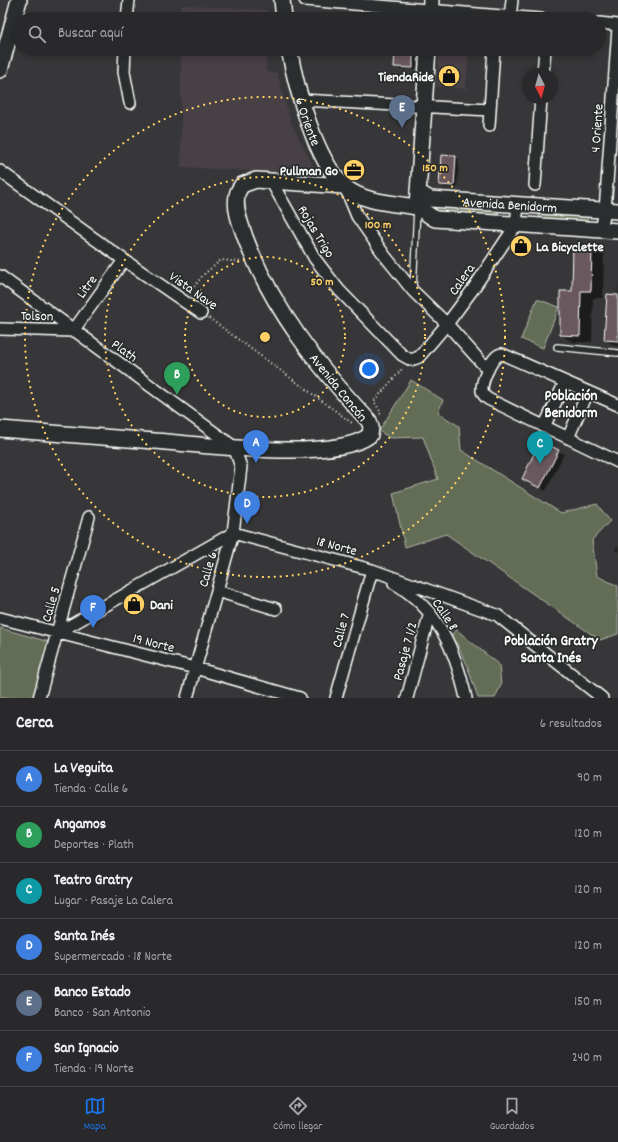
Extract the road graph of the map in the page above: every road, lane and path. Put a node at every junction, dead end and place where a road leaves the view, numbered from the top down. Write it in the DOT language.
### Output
graph roads {
  1 [pos="19,0"];
  2 [pos="129,0"];
  3 [pos="282,0"];
  4 [pos="305,0"];
  5 [pos="512,0"];
  6 [pos="431,9"];
  7 [pos="16,12"];
  8 [pos="128,12"];
  9 [pos="283,12"];
  10 [pos="455,12"];
  11 [pos="511,12"];
  12 [pos="606,25"];
  13 [pos="12,26"];
  14 [pos="618,26"];
  15 [pos="125,56"];
  16 [pos="291,56"];
  17 [pos="427,56"];
  18 [pos="494,56"];
  19 [pos="544,56"];
  20 [pos="543,68"];
  21 [pos="0,70"];
  22 [pos="301,100"];
  23 [pos="130,103"];
  24 [pos="541,104"];
  25 [pos="423,106"];
  26 [pos="490,110"];
  27 [pos="489,126"];
  28 [pos="0,171"];
  29 [pos="271,181"];
  30 [pos="535,185"];
  31 [pos="344,186"];
  32 [pos="417,199"];
  33 [pos="518,204"];
  34 [pos="612,211"];
  35 [pos="516,225"];
  36 [pos="601,230"];
  37 [pos="618,231"];
  38 [pos="124,260"];
  39 [pos="256,263"];
  40 [pos="0,276"];
  41 [pos="413,291"];
  42 [pos="189,304"];
  43 [pos="201,313"];
  44 [pos="447,324"];
  45 [pos="0,329"];
  46 [pos="73,331"];
  47 [pos="557,347"];
  48 [pos="618,353"];
  49 [pos="411,360"];
  50 [pos="488,370"];
  51 [pos="565,382"];
  52 [pos="588,392"];
  53 [pos="618,404"];
  54 [pos="544,427"];
  55 [pos="369,428"];
  56 [pos="0,429"];
  57 [pos="568,438"];
  58 [pos="234,447"];
  59 [pos="618,462"];
  60 [pos="89,517"];
  61 [pos="233,533"];
  62 [pos="372,570"];
  63 [pos="217,591"];
  64 [pos="276,609"];
  65 [pos="430,612"];
  66 [pos="0,618"];
  67 [pos="57,633"];
  68 [pos="195,668"];
  69 [pos="267,693"];
  70 [pos="39,698"];
  71 [pos="187,698"];
  72 [pos="300,698"];
  73 [pos="336,698"];
  74 [pos="407,698"];
  75 [pos="466,698"];
  76 [pos="602,698"];
  1 -- 7 [label="main road"];
  2 -- 8 [label="street"];
  3 -- 9 [label="main road"];
  4 -- 6 [label="street"];
  5 -- 11 [label="street"];
  6 -- 10 [label="street"];
  12 -- 14 [label="street"];
  13 -- 21 [label="main road"];
  14 -- 34 [label="street, 4 Oriente"];
  15 -- 23 [label="street"];
  16 -- 22 [label="main road, 6 Oriente"];
  17 -- 25 [label="main road"];
  18 -- 26 [label="street"];
  19 -- 20 [label="street"];
  22 -- 25 [label="street"];
  22 -- 31 [label="main road, 6 Oriente"];
  24 -- 30 [label="street"];
  25 -- 26 [label="street"];
  25 -- 32 [label="main road"];
  26 -- 27 [label="street"];
  28 -- 38 [label="street, Vista Nave"];
  29 -- 31 [label="main road, Avenida Concón"];
  29 -- 39 [label="main road, Avenida Concón"];
  29 -- 49 [label="street, Rojas Trigo"];
  31 -- 32 [label="main road, Avenida Benidorm"];
  31 -- 41 [label="street"];
  32 -- 33 [label="main road, Avenida Benidorm"];
  32 -- 35 [label="main road, Avenida Benidorm"];
  32 -- 41 [label="lane"];
  33 -- 34 [label="main road, Avenida Benidorm"];
  33 -- 35 [label="street, Calera"];
  34 -- 36 [label="street, 4 Oriente"];
  35 -- 36 [label="main road, Avenida Benidorm"];
  35 -- 44 [label="street, Calera"];
  36 -- 37 [label="main road, Avenida Benidorm"];
  38 -- 42 [label="street, Vista Nave"];
  38 -- 46 [label="street, Litre"];
  39 -- 42 [label="path"];
  39 -- 55 [label="main road, Avenida Concón"];
  40 -- 46 [label="street, Plath"];
  41 -- 44 [label="street"];
  42 -- 43 [label="street, Vista Nave"];
  43 -- 55 [label="path, Vista Nave"];
  44 -- 49 [label="street, Calera"];
  44 -- 50 [label="street"];
  45 -- 46 [label="street, Tolson"];
  46 -- 58 [label="street, Plath"];
  47 -- 48 [label="lane"];
  49 -- 55 [label="path"];
  50 -- 51 [label="street"];
  50 -- 54 [label="street"];
  51 -- 52 [label="street"];
  51 -- 54 [label="street"];
  52 -- 53 [label="street"];
  52 -- 57 [label="street"];
  54 -- 57 [label="street"];
  55 -- 58 [label="main road, Avenida Concón"];
  56 -- 58 [label="main road, Avenida Concón"];
  57 -- 59 [label="street"];
  58 -- 61 [label="street, Calle 6"];
  60 -- 67 [label="street, Calle 5"];
  61 -- 62 [label="street, 18 Norte"];
  61 -- 63 [label="street, Calle 6"];
  61 -- 67 [label="street"];
  62 -- 65 [label="street, Calle 8"];
  62 -- 73 [label="street, Calle 7"];
  62 -- 76 [label="street, 18 Norte"];
  63 -- 64 [label="street"];
  63 -- 68 [label="street, Calle 6"];
  65 -- 74 [label="street, Pasaje 7 1/2"];
  65 -- 75 [label="street, Calle 8"];
  66 -- 67 [label="street, 19 Norte"];
  67 -- 68 [label="street, 19 Norte"];
  67 -- 70 [label="street, Calle 5"];
  68 -- 69 [label="street, 19 Norte"];
  68 -- 71 [label="street, Calle 6"];
  69 -- 72 [label="street, 19 Norte"];
}
